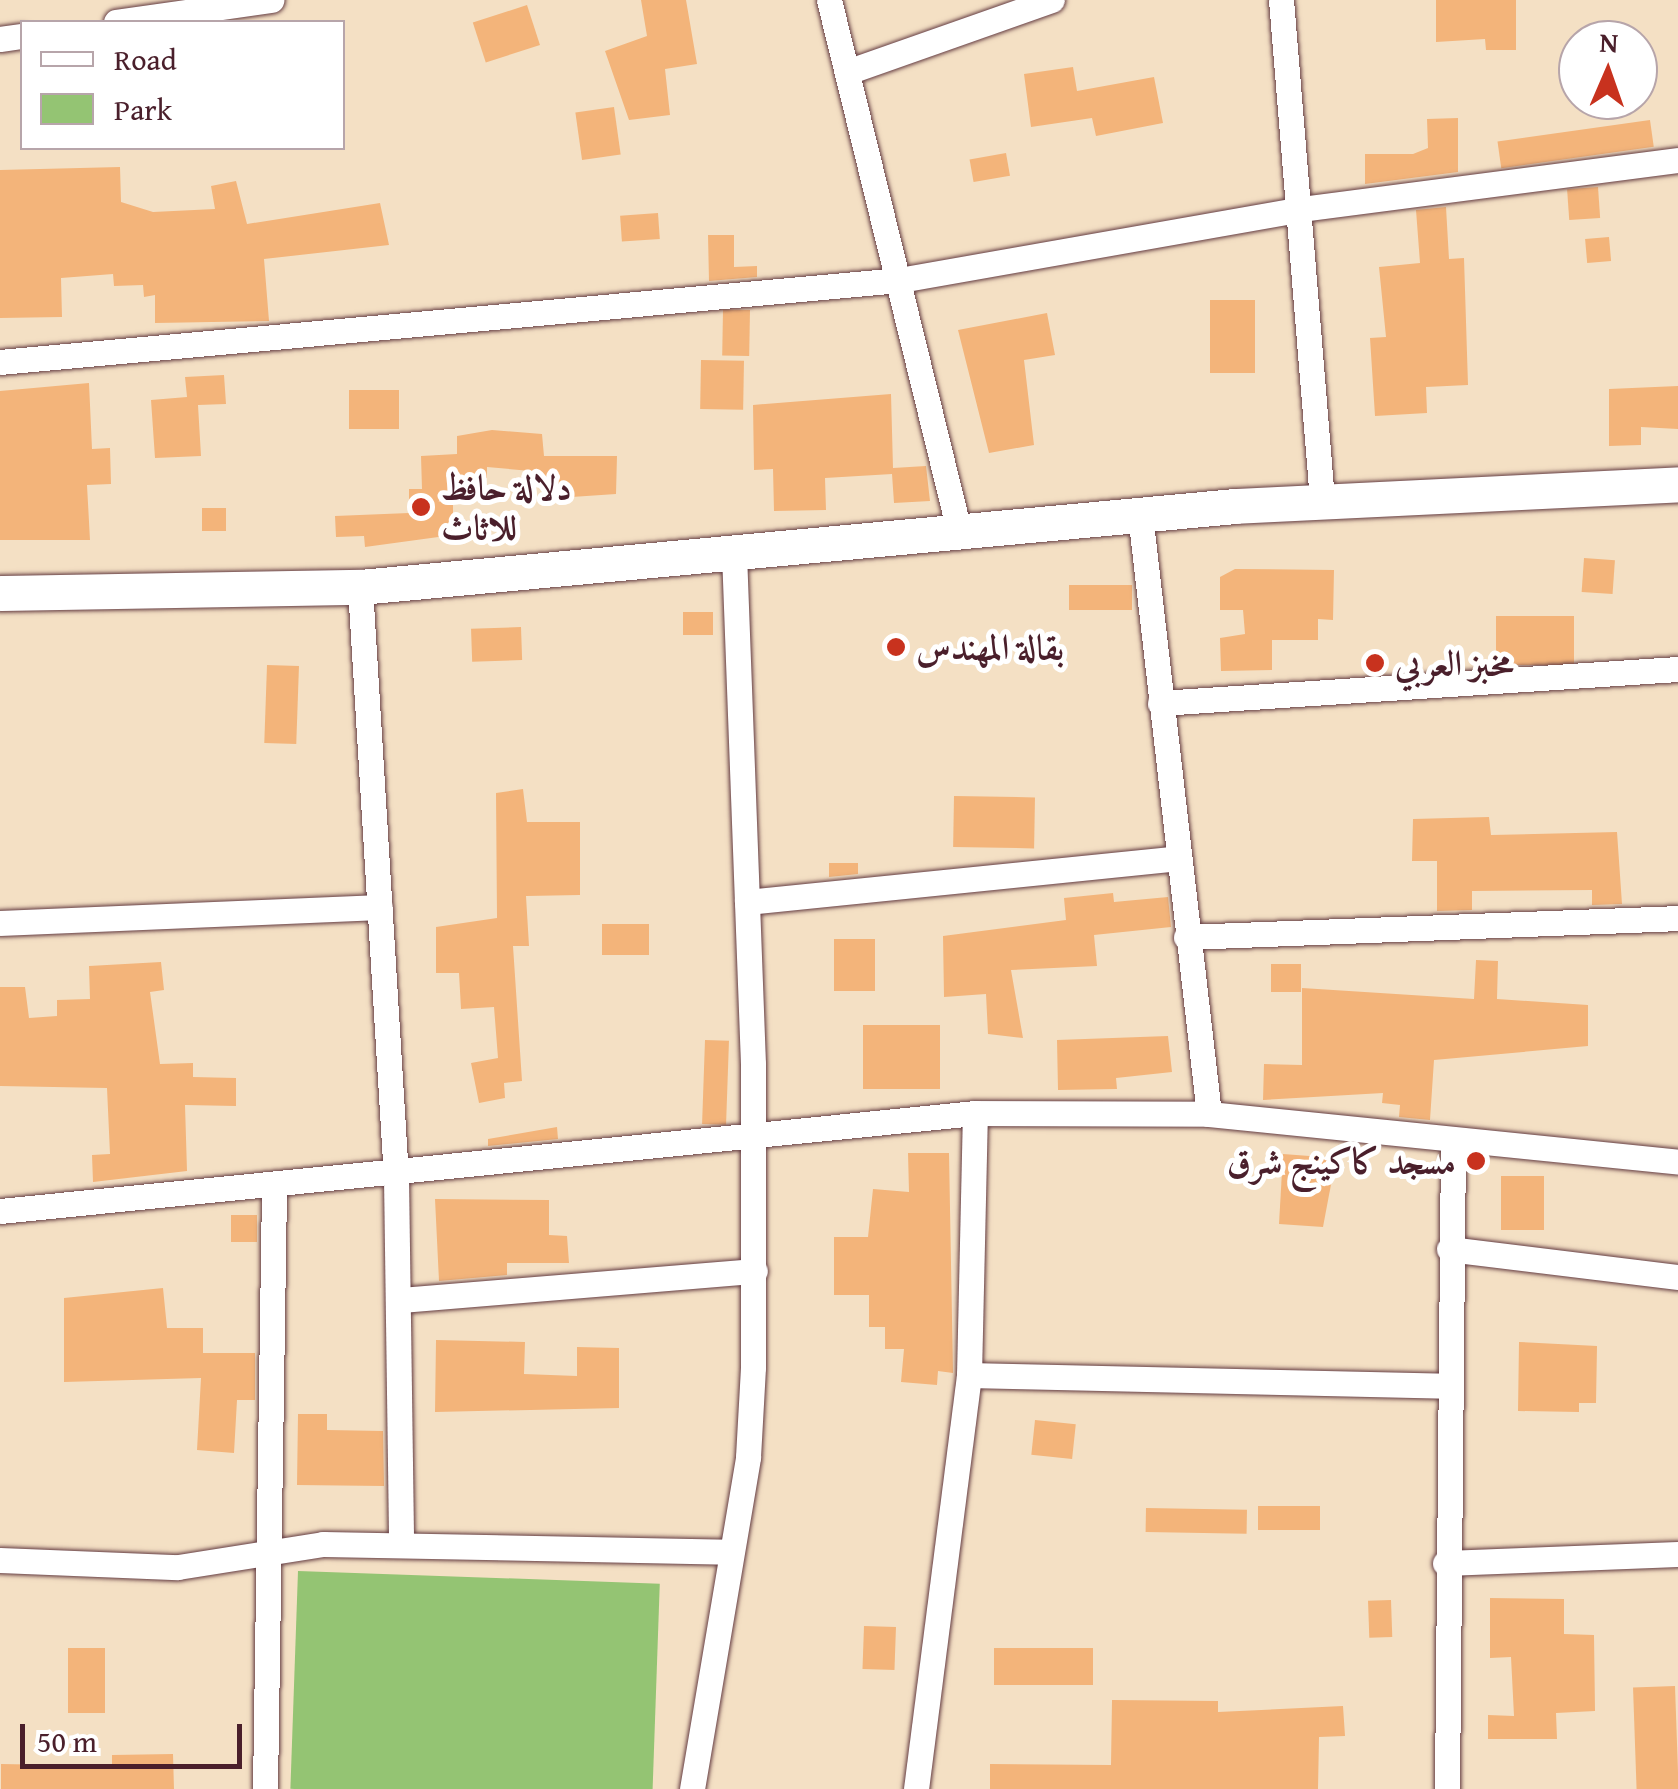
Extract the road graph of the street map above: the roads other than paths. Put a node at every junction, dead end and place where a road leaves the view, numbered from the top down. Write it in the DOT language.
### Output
graph roads {
  1 [pos="270,0"];
  2 [pos="829,0"];
  3 [pos="1281,0"];
  4 [pos="1044,1"];
  5 [pos="130,20"];
  6 [pos="850,71"];
  7 [pos="1678,160"];
  8 [pos="1300,209"];
  9 [pos="900,280"];
  10 [pos="0,362"];
  11 [pos="1678,484"];
  12 [pos="1322,500"];
  13 [pos="1140,514"];
  14 [pos="959,531"];
  15 [pos="734,554"];
  16 [pos="360,587"];
  17 [pos="0,593"];
  18 [pos="1678,669"];
  19 [pos="1160,703"];
  20 [pos="1174,859"];
  21 [pos="747,902"];
  22 [pos="380,907"];
  23 [pos="1678,918"];
  24 [pos="0,923"];
  25 [pos="1186,937"];
  26 [pos="976,1114"];
  27 [pos="1209,1114"];
  28 [pos="754,1136"];
  29 [pos="1453,1140"];
  30 [pos="1678,1162"];
  31 [pos="396,1177"];
  32 [pos="274,1188"];
  33 [pos="0,1211"];
  34 [pos="1449,1249"];
  35 [pos="755,1272"];
  36 [pos="1678,1276"];
  37 [pos="401,1300"];
  38 [pos="969,1375"];
  39 [pos="1446,1386"];
  40 [pos="401,1544"];
  41 [pos="266,1549"];
  42 [pos="729,1552"];
  43 [pos="1678,1554"];
  44 [pos="0,1560"];
  45 [pos="1445,1563"];
  46 [pos="265,1789"];
  47 [pos="692,1789"];
  48 [pos="916,1789"];
  49 [pos="1447,1789"];
  1 -- 5 [label="street"];
  2 -- 6 [label="street"];
  3 -- 8 [label="street"];
  4 -- 6 [label="street"];
  6 -- 9 [label="street"];
  7 -- 8 [label="street"];
  8 -- 9 [label="street"];
  8 -- 12 [label="street"];
  9 -- 10 [label="street"];
  9 -- 14 [label="street"];
  11 -- 12 [label="street"];
  12 -- 13 [label="street"];
  13 -- 14 [label="street"];
  13 -- 19 [label="street"];
  14 -- 15 [label="street"];
  15 -- 16 [label="street"];
  15 -- 21 [label="street"];
  16 -- 17 [label="street"];
  16 -- 22 [label="street"];
  18 -- 19 [label="street"];
  19 -- 20 [label="street"];
  20 -- 21 [label="street"];
  20 -- 25 [label="street"];
  21 -- 28 [label="street"];
  22 -- 24 [label="street"];
  22 -- 31 [label="street"];
  23 -- 25 [label="street"];
  25 -- 27 [label="street"];
  26 -- 27 [label="street"];
  26 -- 28 [label="street"];
  26 -- 38 [label="street"];
  27 -- 29 [label="street"];
  28 -- 31 [label="street"];
  28 -- 35 [label="street"];
  29 -- 30 [label="street"];
  29 -- 34 [label="street"];
  31 -- 32 [label="street"];
  31 -- 37 [label="street"];
  32 -- 33 [label="street"];
  32 -- 41 [label="street"];
  34 -- 36 [label="street"];
  34 -- 39 [label="street"];
  35 -- 37 [label="street"];
  35 -- 42 [label="street"];
  37 -- 40 [label="street"];
  38 -- 39 [label="street"];
  38 -- 48 [label="street"];
  39 -- 45 [label="street"];
  40 -- 41 [label="street"];
  40 -- 42 [label="street"];
  41 -- 44 [label="street"];
  41 -- 46 [label="street"];
  42 -- 47 [label="street"];
  43 -- 45 [label="street"];
  45 -- 49 [label="street"];
}
